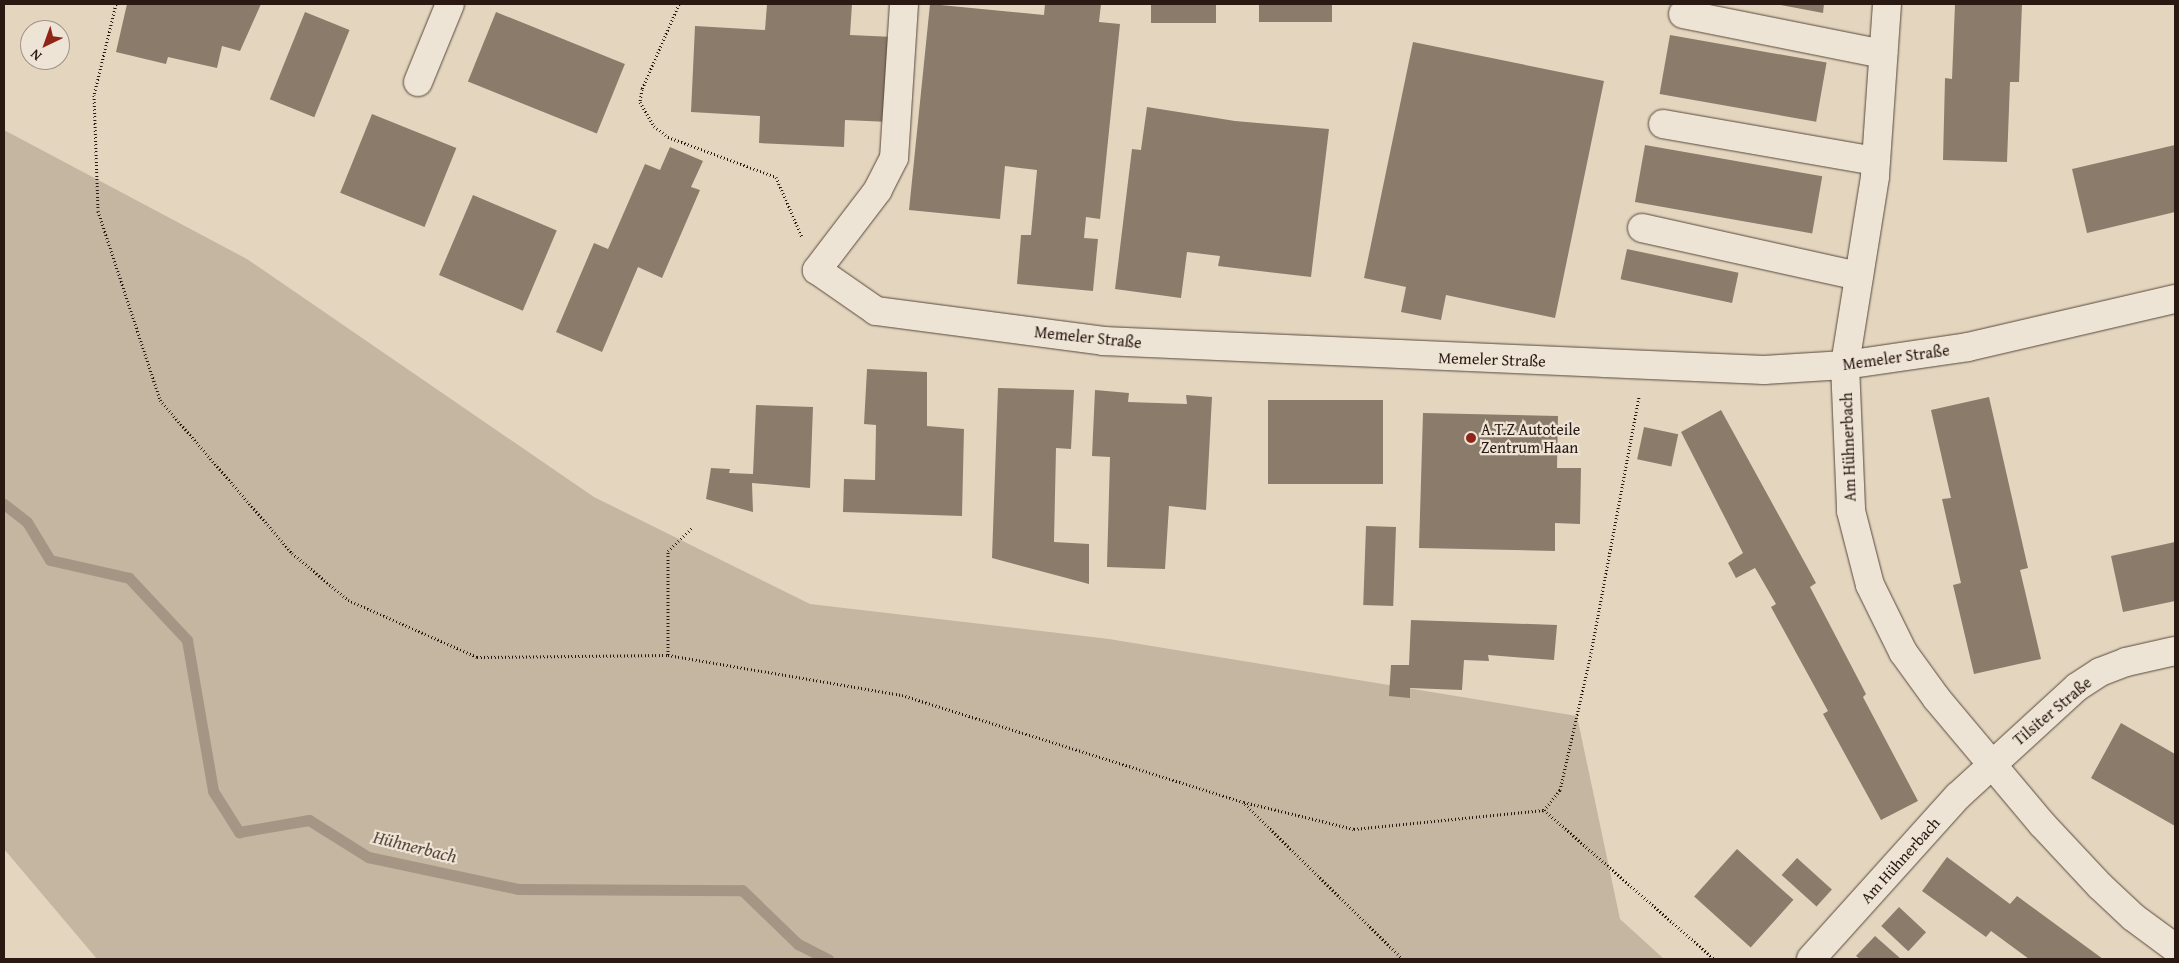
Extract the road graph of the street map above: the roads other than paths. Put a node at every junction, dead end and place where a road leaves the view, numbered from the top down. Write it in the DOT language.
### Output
graph roads {
  1 [pos="450,4"];
  2 [pos="904,4"];
  3 [pos="1887,4"];
  4 [pos="1683,14"];
  5 [pos="1883,54"];
  6 [pos="418,82"];
  7 [pos="1663,124"];
  8 [pos="1876,161"];
  9 [pos="1642,228"];
  10 [pos="1859,276"];
  11 [pos="2175,298"];
  12 [pos="1845,365"];
  13 [pos="2175,651"];
  14 [pos="1991,762"];
  15 [pos="2175,948"];
  16 [pos="1811,959"];
  1 -- 6 [label="street"];
  2 -- 12 [label="street, Memeler Straße"];
  3 -- 5 [label="street, Am Hühnerbach"];
  4 -- 5 [label="street"];
  5 -- 8 [label="street, Am Hühnerbach"];
  7 -- 8 [label="street"];
  8 -- 10 [label="street, Am Hühnerbach"];
  9 -- 10 [label="street"];
  10 -- 12 [label="street, Am Hühnerbach"];
  11 -- 12 [label="street, Memeler Straße"];
  12 -- 14 [label="street, Am Hühnerbach"];
  13 -- 14 [label="street, Tilsiter Straße"];
  14 -- 15 [label="street, Am Hühnerbach"];
  14 -- 16 [label="street, Am Hühnerbach"];
}
